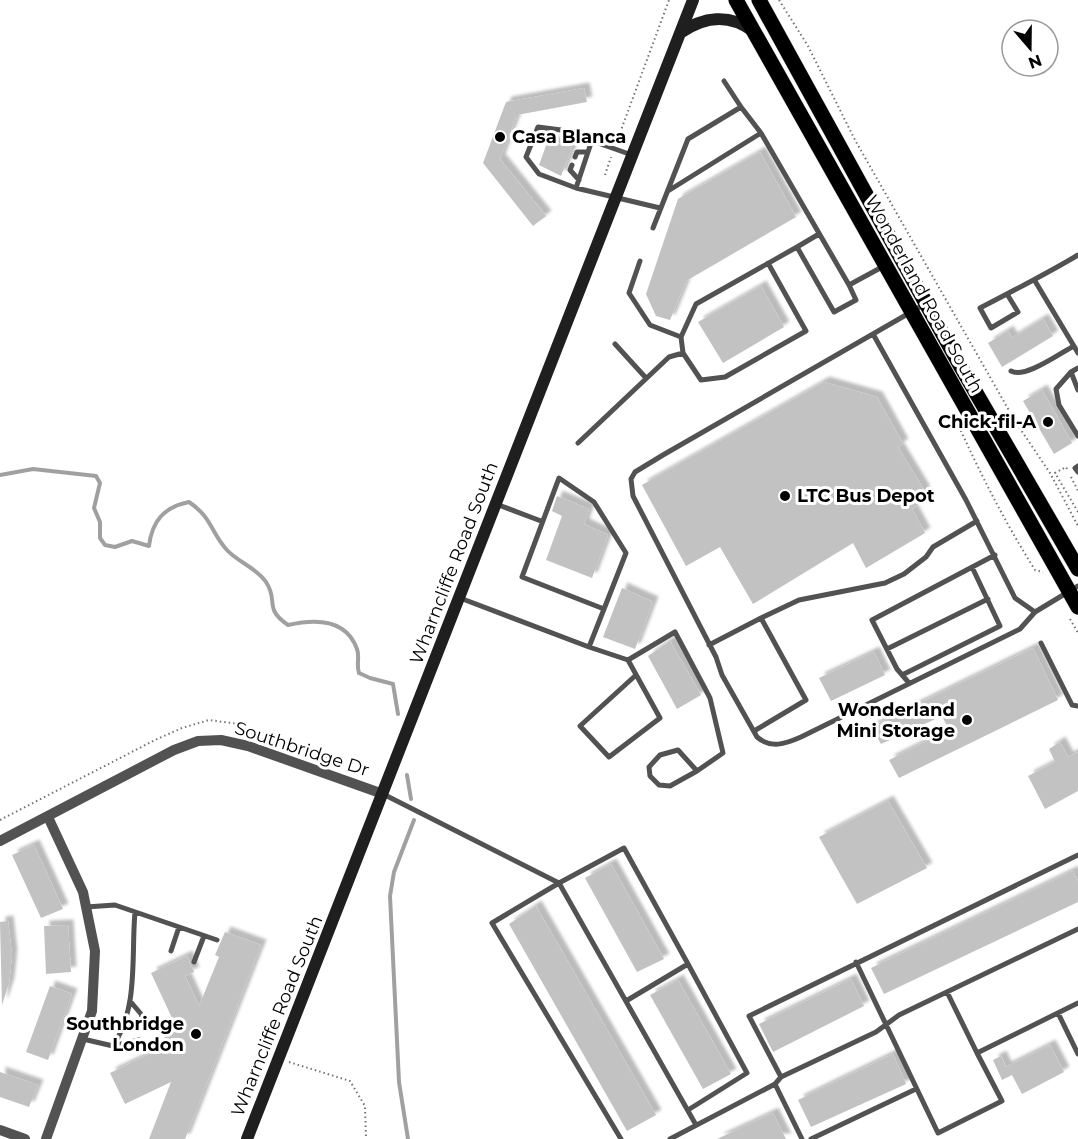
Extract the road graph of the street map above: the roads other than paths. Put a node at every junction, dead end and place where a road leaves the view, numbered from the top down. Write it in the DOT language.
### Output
graph roads {
  1 [pos="693,0"];
  2 [pos="736,0"];
  3 [pos="759,0"];
  4 [pos="680,33"];
  5 [pos="756,33"];
  6 [pos="724,81"];
  7 [pos="741,107"];
  8 [pos="761,133"];
  9 [pos="592,140"];
  10 [pos="588,152"];
  11 [pos="632,155"];
  12 [pos="575,157"];
  13 [pos="572,165"];
  14 [pos="579,180"];
  15 [pos="576,188"];
  16 [pos="667,191"];
  17 [pos="615,198"];
  18 [pos="660,208"];
  19 [pos="653,228"];
  20 [pos="819,234"];
  21 [pos="797,248"];
  22 [pos="1078,255"];
  23 [pos="640,261"];
  24 [pos="768,263"];
  25 [pos="885,265"];
  26 [pos="1035,281"];
  27 [pos="849,285"];
  28 [pos="1007,294"];
  29 [pos="927,303"];
  30 [pos="911,313"];
  31 [pos="873,334"];
  32 [pos="681,338"];
  33 [pos="615,344"];
  34 [pos="1074,346"];
  35 [pos="683,353"];
  36 [pos="1078,353"];
  37 [pos="1078,368"];
  38 [pos="1011,371"];
  39 [pos="1071,372"];
  40 [pos="646,378"];
  41 [pos="1078,390"];
  42 [pos="1078,436"];
  43 [pos="578,443"];
  44 [pos="1078,466"];
  45 [pos="1078,472"];
  46 [pos="496,504"];
  47 [pos="541,521"];
  48 [pos="977,521"];
  49 [pos="995,555"];
  50 [pos="972,567"];
  51 [pos="1078,569"];
  52 [pos="1073,588"];
  53 [pos="460,598"];
  54 [pos="988,599"];
  55 [pos="604,609"];
  56 [pos="1035,612"];
  57 [pos="1074,613"];
  58 [pos="761,618"];
  59 [pos="1041,643"];
  60 [pos="709,645"];
  61 [pos="589,647"];
  62 [pos="887,649"];
  63 [pos="628,660"];
  64 [pos="636,675"];
  65 [pos="902,675"];
  66 [pos="909,683"];
  67 [pos="1078,706"];
  68 [pos="754,730"];
  69 [pos="697,771"];
  70 [pos="383,794"];
  71 [pos="48,817"];
  72 [pos="0,841"];
  73 [pos="1078,855"];
  74 [pos="559,883"];
  75 [pos="86,907"];
  76 [pos="135,912"];
  77 [pos="179,927"];
  78 [pos="1078,929"];
  79 [pos="204,936"];
  80 [pos="217,940"];
  81 [pos="171,951"];
  82 [pos="194,962"];
  83 [pos="856,962"];
  84 [pos="687,964"];
  85 [pos="947,992"];
  86 [pos="130,1001"];
  87 [pos="626,1001"];
  88 [pos="1078,1004"];
  89 [pos="1058,1013"];
  90 [pos="886,1025"];
  91 [pos="145,1026"];
  92 [pos="83,1039"];
  93 [pos="140,1040"];
  94 [pos="113,1046"];
  95 [pos="977,1053"];
  96 [pos="1078,1054"];
  97 [pos="781,1077"];
  98 [pos="775,1084"];
  99 [pos="916,1089"];
  100 [pos="688,1110"];
  101 [pos="696,1125"];
  102 [pos="0,1130"];
  103 [pos="25,1139"];
  104 [pos="46,1139"];
  105 [pos="247,1139"];
  106 [pos="621,1139"];
  107 [pos="670,1139"];
  108 [pos="802,1139"];
  109 [pos="811,1139"];
  1 -- 4 [label="main road, Wharncliffe Road South"];
  2 -- 5 [label="main road, Wonderland Road South"];
  3 -- 29 [label="main road, Wonderland Road South"];
  4 -- 5 [label="main road"];
  4 -- 11 [label="main road, Wharncliffe Road South"];
  5 -- 25 [label="main road, Wonderland Road South"];
  6 -- 7 [label="lane"];
  7 -- 8 [label="lane"];
  7 -- 16 [label="lane"];
  8 -- 16 [label="lane"];
  8 -- 20 [label="lane"];
  9 -- 10 [label="lane"];
  9 -- 11 [label="lane"];
  9 -- 15 [label="lane"];
  10 -- 12 [label="lane"];
  10 -- 14 [label="lane"];
  11 -- 17 [label="main road, Wharncliffe Road South"];
  13 -- 14 [label="lane"];
  14 -- 15 [label="lane"];
  15 -- 17 [label="lane"];
  16 -- 18 [label="lane"];
  17 -- 18 [label="lane"];
  17 -- 46 [label="main road, Wharncliffe Road South"];
  18 -- 19 [label="lane"];
  20 -- 21 [label="lane"];
  20 -- 27 [label="lane"];
  21 -- 24 [label="lane"];
  21 -- 27 [label="lane"];
  22 -- 26 [label="lane"];
  23 -- 32 [label="lane"];
  24 -- 32 [label="lane"];
  24 -- 35 [label="lane"];
  25 -- 27 [label="lane"];
  25 -- 30 [label="main road, Wonderland Road South"];
  26 -- 28 [label="lane"];
  26 -- 34 [label="lane"];
  28 -- 28 [label="lane"];
  29 -- 30 [label="lane"];
  29 -- 51 [label="main road, Wonderland Road South"];
  30 -- 31 [label="lane"];
  30 -- 52 [label="main road, Wonderland Road South"];
  31 -- 48 [label="lane"];
  31 -- 60 [label="lane"];
  32 -- 35 [label="lane"];
  33 -- 40 [label="lane"];
  34 -- 36 [label="lane"];
  34 -- 38 [label="lane"];
  35 -- 40 [label="lane"];
  37 -- 39 [label="lane"];
  39 -- 41 [label="lane"];
  39 -- 42 [label="lane"];
  40 -- 43 [label="lane"];
  44 -- 45 [label="lane"];
  46 -- 47 [label="lane"];
  46 -- 53 [label="main road, Wharncliffe Road South"];
  47 -- 55 [label="lane"];
  47 -- 55 [label="lane"];
  48 -- 49 [label="lane"];
  48 -- 58 [label="lane"];
  49 -- 50 [label="lane"];
  49 -- 56 [label="lane"];
  50 -- 54 [label="lane"];
  50 -- 62 [label="lane"];
  52 -- 56 [label="lane"];
  52 -- 57 [label="main road, Wonderland Road South"];
  53 -- 61 [label="lane"];
  53 -- 70 [label="main road, Wharncliffe Road South"];
  54 -- 62 [label="lane"];
  54 -- 65 [label="lane"];
  55 -- 61 [label="lane"];
  56 -- 66 [label="lane"];
  58 -- 60 [label="lane"];
  58 -- 68 [label="lane"];
  59 -- 67 [label="lane"];
  60 -- 68 [label="lane"];
  61 -- 63 [label="lane"];
  62 -- 65 [label="lane"];
  63 -- 64 [label="lane"];
  63 -- 69 [label="lane"];
  64 -- 64 [label="lane"];
  65 -- 66 [label="lane"];
  66 -- 68 [label="lane"];
  69 -- 69 [label="lane"];
  70 -- 71 [label="street, Southbridge Dr"];
  70 -- 74 [label="lane"];
  70 -- 105 [label="main road, Wharncliffe Road South"];
  71 -- 72 [label="street, Southbridge Dr"];
  71 -- 75 [label="street"];
  73 -- 83 [label="lane"];
  74 -- 84 [label="lane"];
  74 -- 87 [label="lane"];
  74 -- 106 [label="lane"];
  75 -- 76 [label="lane"];
  75 -- 92 [label="street"];
  76 -- 77 [label="lane"];
  76 -- 86 [label="lane"];
  77 -- 79 [label="lane"];
  77 -- 81 [label="lane"];
  78 -- 85 [label="lane"];
  79 -- 80 [label="lane"];
  79 -- 82 [label="lane"];
  83 -- 90 [label="lane"];
  83 -- 97 [label="lane"];
  84 -- 87 [label="lane"];
  84 -- 100 [label="lane"];
  85 -- 90 [label="lane"];
  85 -- 95 [label="lane"];
  86 -- 91 [label="lane"];
  86 -- 94 [label="lane"];
  87 -- 100 [label="lane"];
  88 -- 89 [label="lane"];
  89 -- 95 [label="lane"];
  89 -- 96 [label="lane"];
  90 -- 97 [label="lane"];
  90 -- 99 [label="lane"];
  92 -- 94 [label="lane"];
  92 -- 104 [label="street"];
  93 -- 94 [label="lane"];
  95 -- 99 [label="lane"];
  97 -- 98 [label="lane"];
  98 -- 101 [label="lane"];
  98 -- 108 [label="lane"];
  99 -- 109 [label="lane"];
  100 -- 101 [label="lane"];
  101 -- 107 [label="lane"];
  102 -- 103 [label="street"];
}
